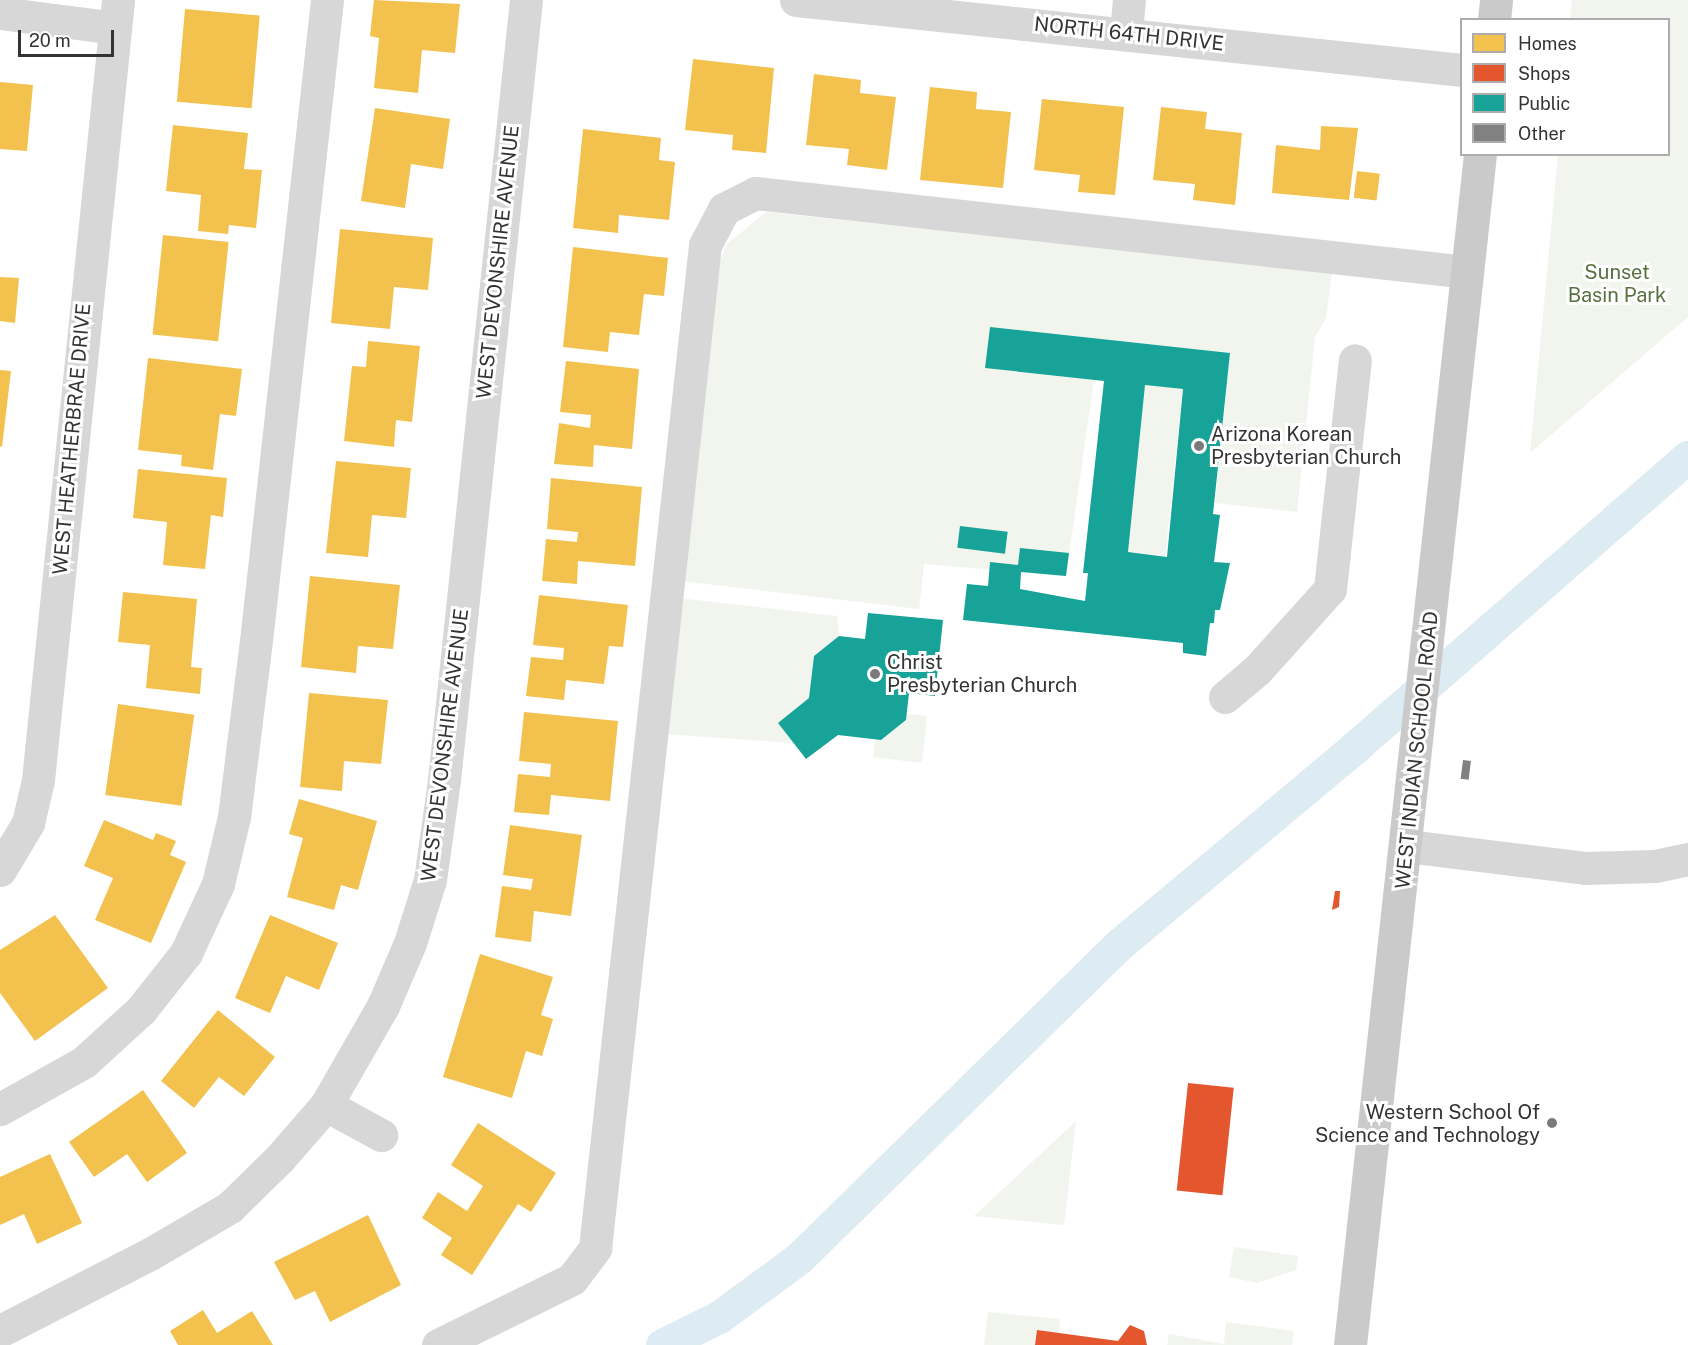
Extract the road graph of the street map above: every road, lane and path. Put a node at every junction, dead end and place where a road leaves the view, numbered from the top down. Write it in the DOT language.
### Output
graph roads {
  1 [pos="327,0"];
  2 [pos="526,0"];
  3 [pos="796,0"];
  4 [pos="1128,0"];
  5 [pos="1496,0"];
  6 [pos="931,7"];
  7 [pos="0,13"];
  8 [pos="116,14"];
  9 [pos="1494,18"];
  10 [pos="1126,33"];
  11 [pos="1460,70"];
  12 [pos="1480,156"];
  13 [pos="1467,272"];
  14 [pos="1355,360"];
  15 [pos="1225,697"];
  16 [pos="1407,846"];
  17 [pos="1688,859"];
  18 [pos="0,870"];
  19 [pos="326,1105"];
  20 [pos="0,1109"];
  21 [pos="381,1136"];
  22 [pos="0,1331"];
  23 [pos="438,1345"];
  24 [pos="1350,1345"];
  1 -- 20 [label="street"];
  2 -- 19 [label="street, WEST DEVONSHIRE AVENUE"];
  3 -- 6 [label="street, NORTH 64TH DRIVE"];
  4 -- 10 [label="street"];
  5 -- 9 [label="main road"];
  6 -- 10 [label="street, NORTH 64TH DRIVE"];
  7 -- 8 [label="street"];
  8 -- 18 [label="street, WEST HEATHERBRAE DRIVE"];
  10 -- 11 [label="street, NORTH 64TH DRIVE"];
  12 -- 13 [label="main road, WEST INDIAN SCHOOL ROAD"];
  13 -- 16 [label="main road, WEST INDIAN SCHOOL ROAD"];
  13 -- 23 [label="street"];
  14 -- 15 [label="street"];
  16 -- 17 [label="street"];
  16 -- 24 [label="main road, WEST INDIAN SCHOOL ROAD"];
  19 -- 21 [label="street"];
  19 -- 22 [label="street, WEST DEVONSHIRE AVENUE"];
}
